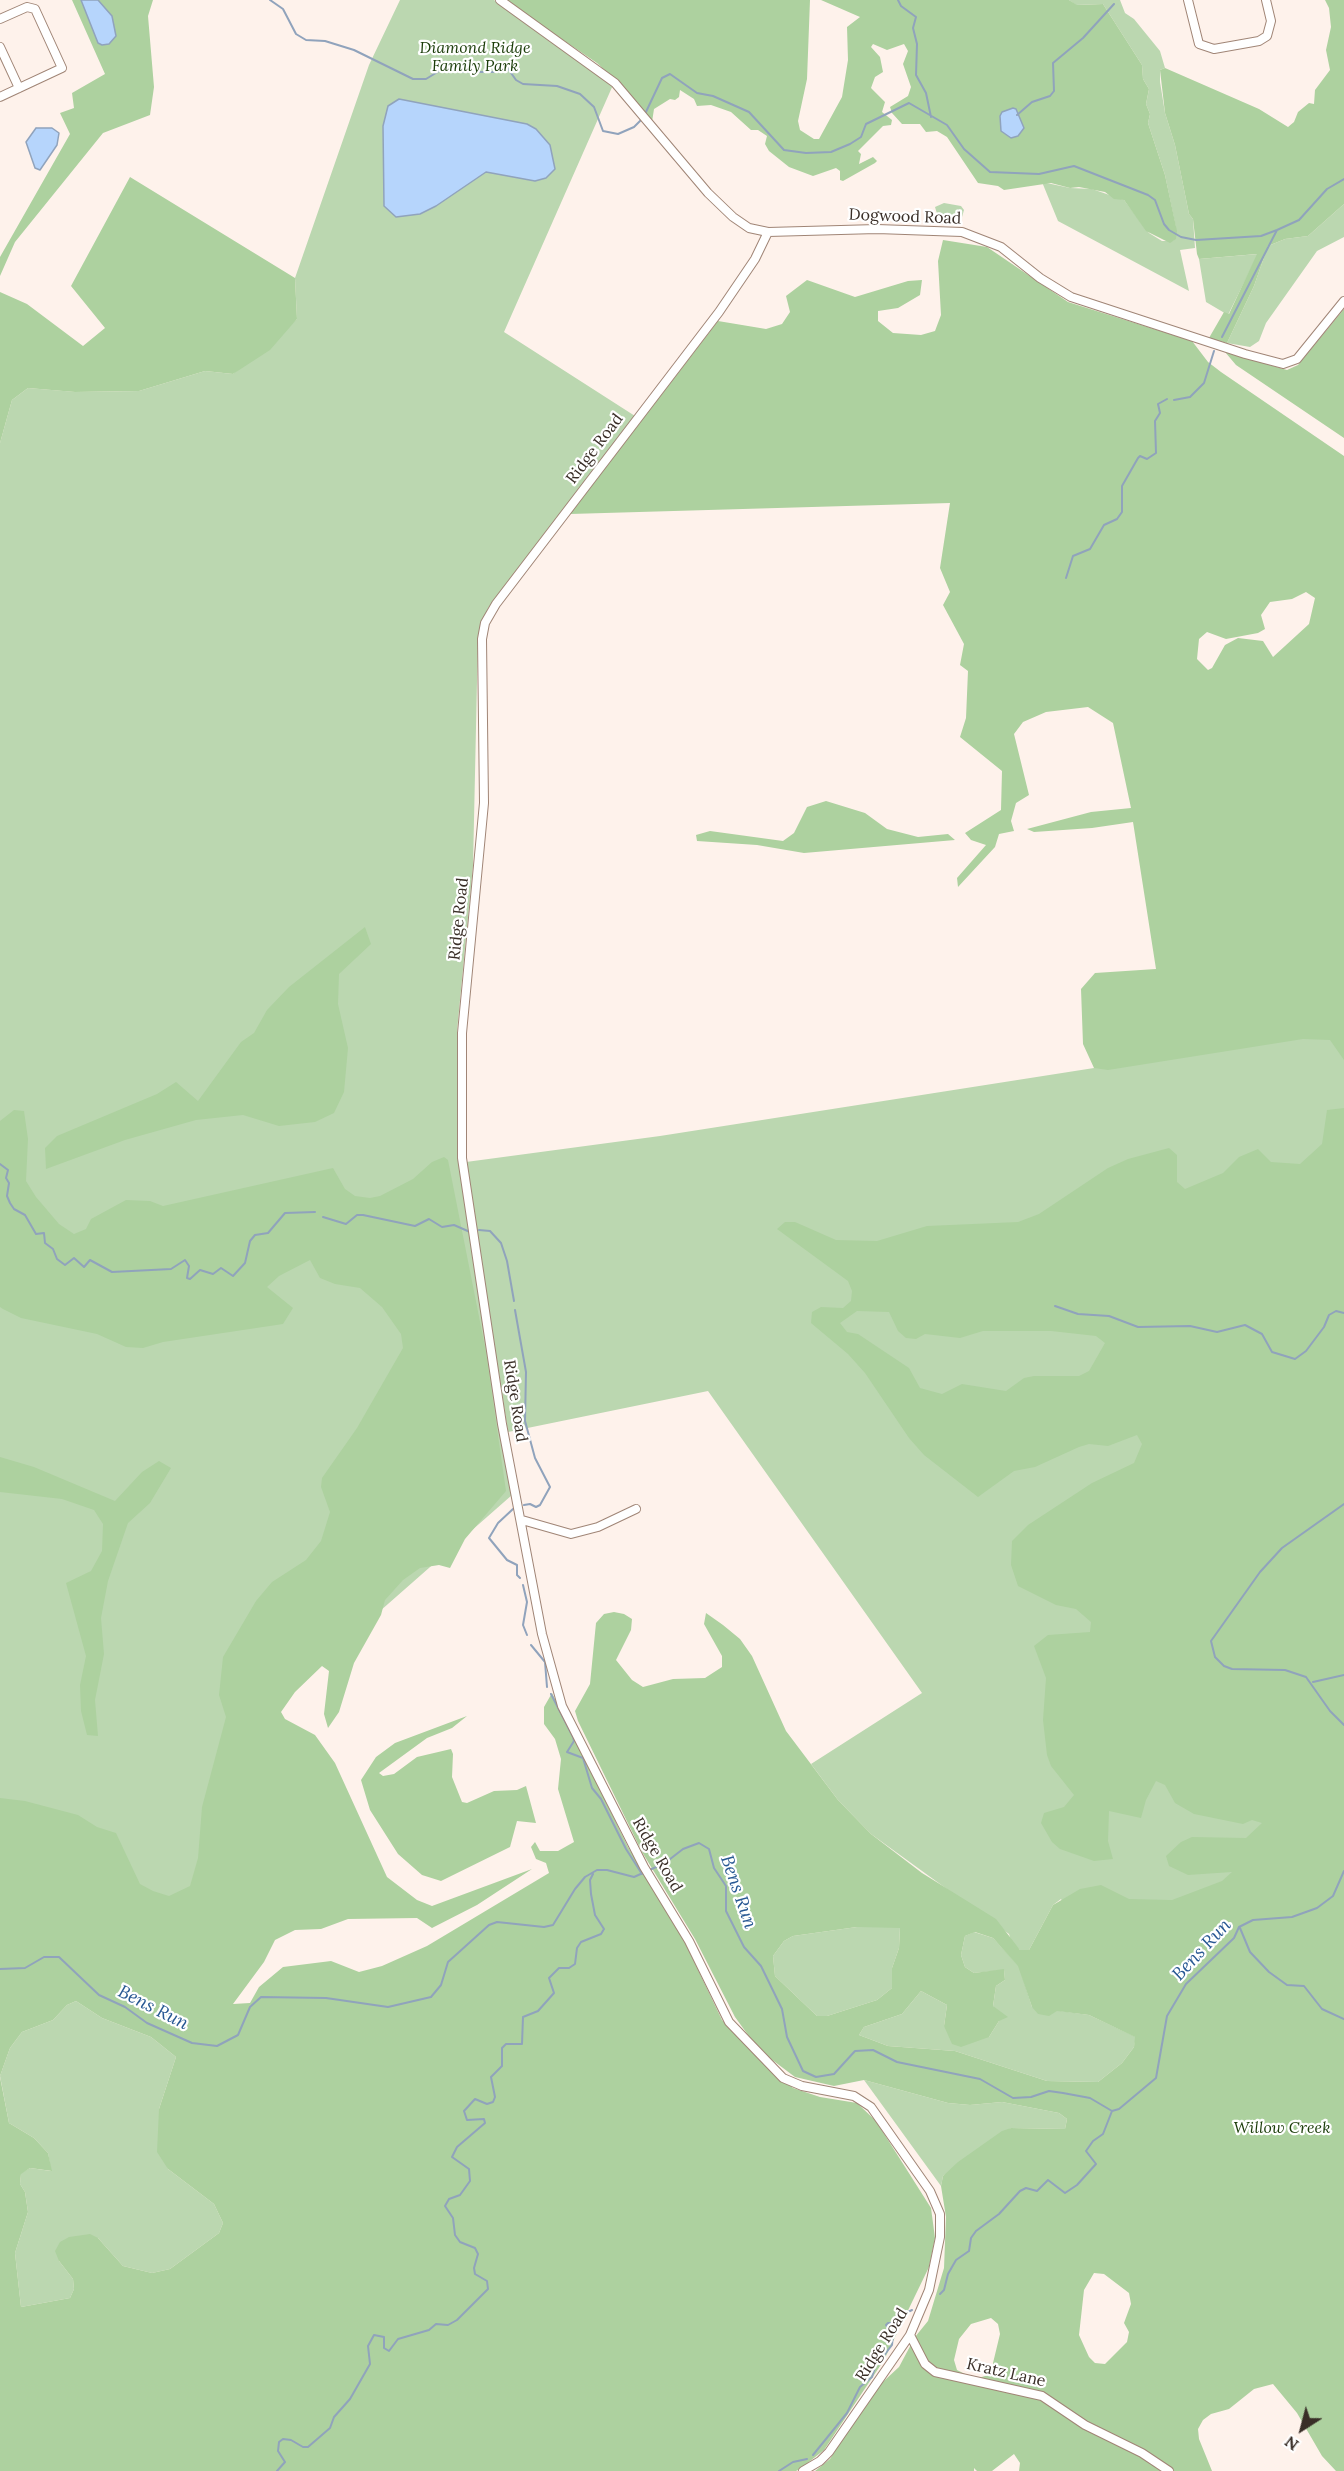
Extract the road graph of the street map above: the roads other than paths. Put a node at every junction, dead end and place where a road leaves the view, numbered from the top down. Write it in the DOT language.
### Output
graph roads {
  1 [pos="500,0"];
  2 [pos="1188,0"];
  3 [pos="1266,0"];
  4 [pos="0,19"];
  5 [pos="0,47"];
  6 [pos="19,88"];
  7 [pos="0,97"];
  8 [pos="768,232"];
  9 [pos="1344,301"];
  10 [pos="636,1509"];
  11 [pos="522,1520"];
  12 [pos="910,2335"];
  13 [pos="803,2471"];
  14 [pos="1168,2471"];
  1 -- 8 [label="street, Dogwood Road"];
  2 -- 3 [label="street"];
  4 -- 6 [label="street"];
  5 -- 6 [label="street"];
  6 -- 7 [label="street"];
  8 -- 9 [label="street, Dogwood Road"];
  8 -- 11 [label="street, Ridge Road"];
  10 -- 11 [label="street"];
  11 -- 12 [label="street, Ridge Road"];
  12 -- 13 [label="street, Ridge Road"];
  12 -- 14 [label="street, Kratz Lane"];
}
